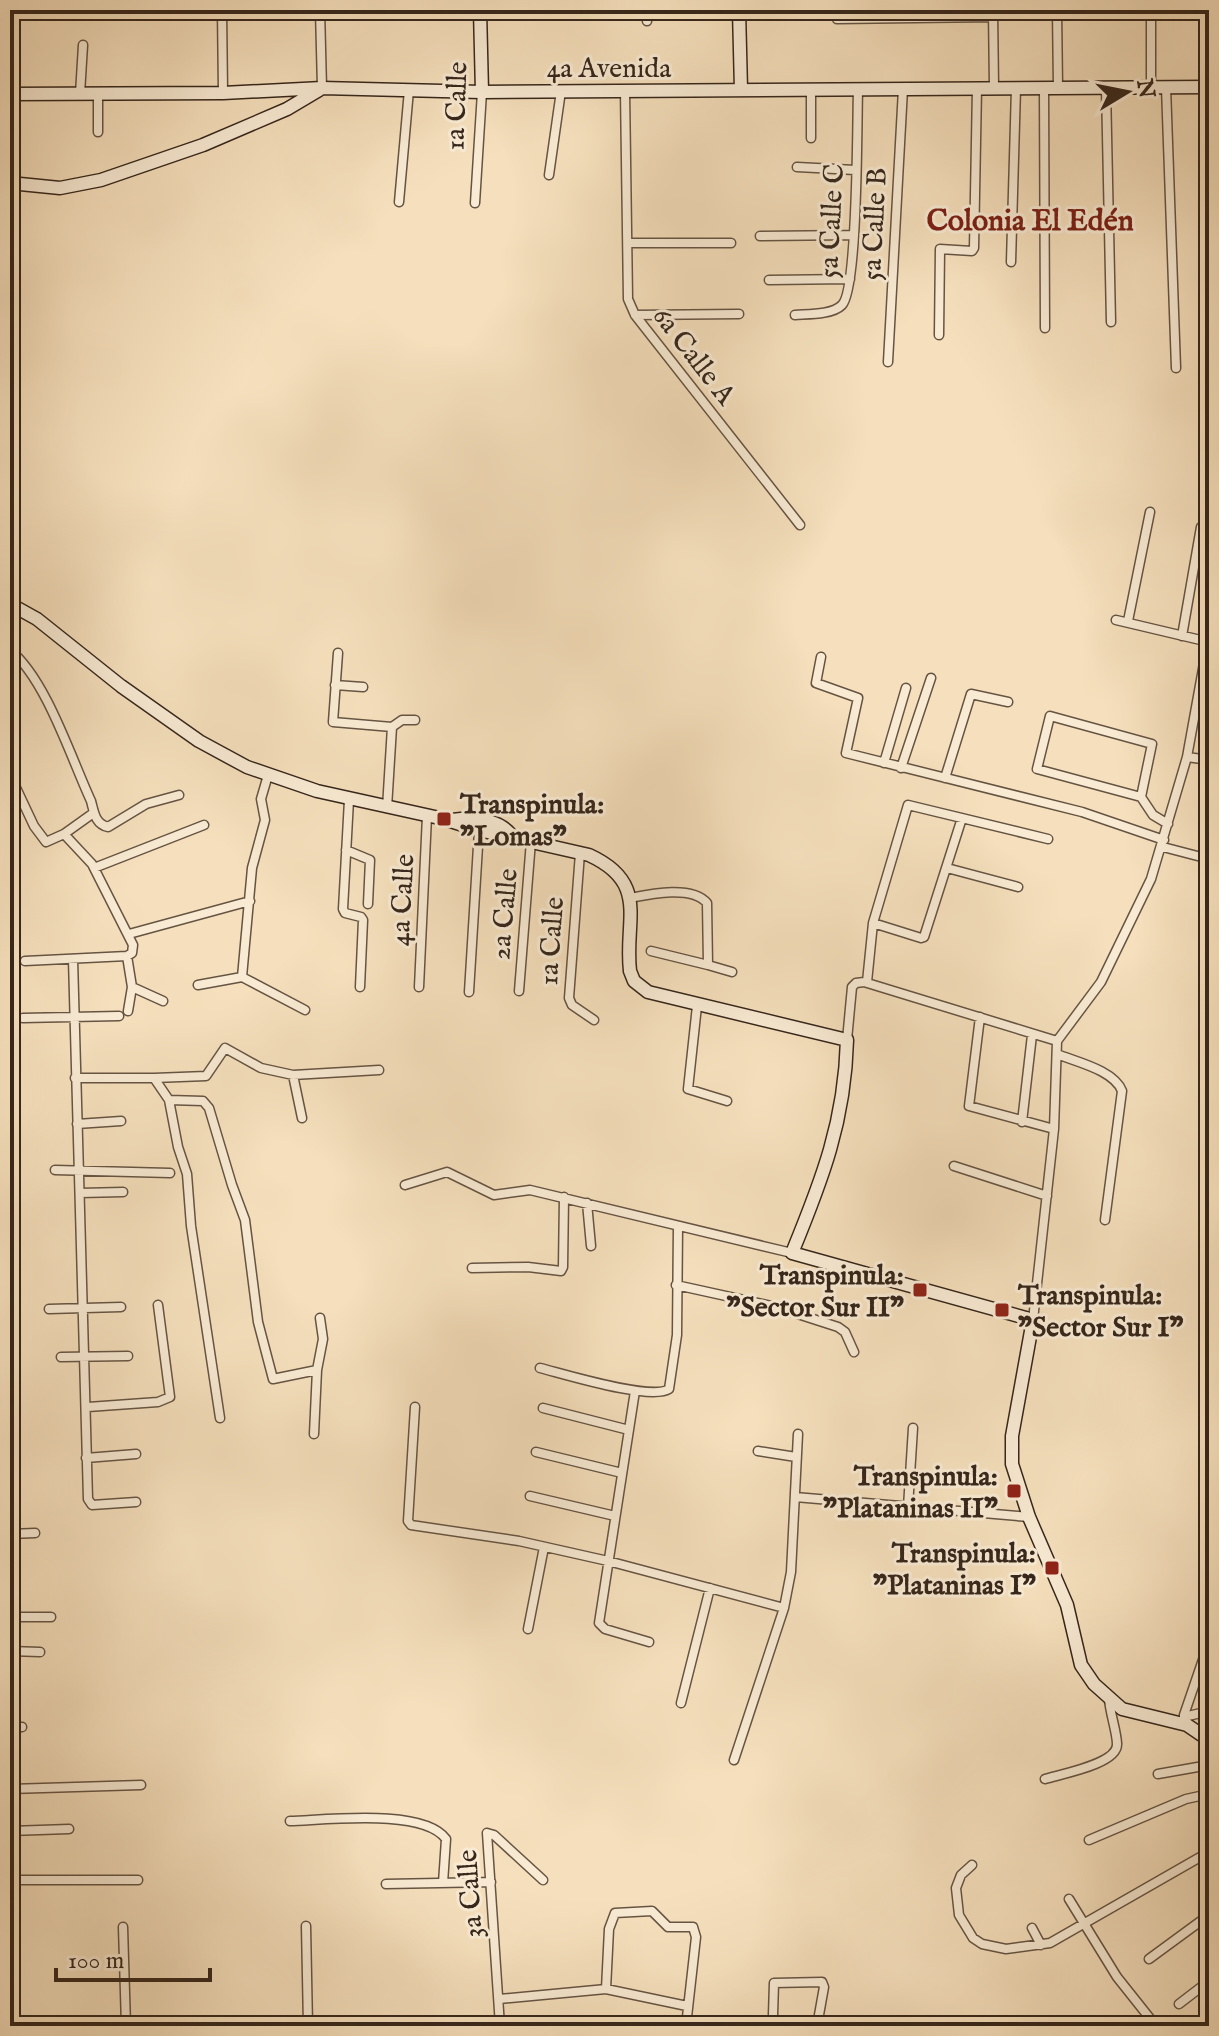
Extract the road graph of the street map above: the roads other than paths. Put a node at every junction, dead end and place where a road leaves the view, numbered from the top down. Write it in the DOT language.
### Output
graph roads {
  1 [pos="222,10"];
  2 [pos="320,10"];
  3 [pos="480,10"];
  4 [pos="647,10"];
  5 [pos="739,10"];
  6 [pos="1057,10"];
  7 [pos="1151,10"];
  8 [pos="993,14"];
  9 [pos="837,19"];
  10 [pos="647,21"];
  11 [pos="83,45"];
  12 [pos="1151,87"];
  13 [pos="1166,87"];
  14 [pos="1209,87"];
  15 [pos="322,88"];
  16 [pos="977,88"];
  17 [pos="994,88"];
  18 [pos="1016,88"];
  19 [pos="1051,88"];
  20 [pos="1106,88"];
  21 [pos="858,89"];
  22 [pos="903,89"];
  23 [pos="409,90"];
  24 [pos="741,90"];
  25 [pos="811,90"];
  26 [pos="561,91"];
  27 [pos="625,91"];
  28 [pos="482,92"];
  29 [pos="223,93"];
  30 [pos="10,94"];
  31 [pos="80,94"];
  32 [pos="98,94"];
  33 [pos="98,132"];
  34 [pos="811,138"];
  35 [pos="797,167"];
  36 [pos="855,170"];
  37 [pos="549,175"];
  38 [pos="10,183"];
  39 [pos="399,202"];
  40 [pos="475,203"];
  41 [pos="853,235"];
  42 [pos="760,236"];
  43 [pos="629,243"];
  44 [pos="731,243"];
  45 [pos="1011,262"];
  46 [pos="850,279"];
  47 [pos="769,280"];
  48 [pos="739,314"];
  49 [pos="635,315"];
  50 [pos="795,315"];
  51 [pos="1111,322"];
  52 [pos="1045,328"];
  53 [pos="939,335"];
  54 [pos="888,362"];
  55 [pos="1176,368"];
  56 [pos="1150,512"];
  57 [pos="800,525"];
  58 [pos="1201,527"];
  59 [pos="10,604"];
  60 [pos="1116,620"];
  61 [pos="1128,621"];
  62 [pos="1182,636"];
  63 [pos="1209,642"];
  64 [pos="10,650"];
  65 [pos="338,653"];
  66 [pos="821,657"];
  67 [pos="931,678"];
  68 [pos="335,685"];
  69 [pos="363,687"];
  70 [pos="906,688"];
  71 [pos="1008,702"];
  72 [pos="415,720"];
  73 [pos="392,727"];
  74 [pos="1187,757"];
  75 [pos="1209,760"];
  76 [pos="884,763"];
  77 [pos="901,768"];
  78 [pos="10,775"];
  79 [pos="268,775"];
  80 [pos="945,778"];
  81 [pos="179,795"];
  82 [pos="1141,797"];
  83 [pos="349,800"];
  84 [pos="387,808"];
  85 [pos="92,814"];
  86 [pos="427,816"];
  87 [pos="962,818"];
  88 [pos="449,820"];
  89 [pos="1168,824"];
  90 [pos="204,825"];
  91 [pos="479,830"];
  92 [pos="64,834"];
  93 [pos="512,836"];
  94 [pos="1048,839"];
  95 [pos="531,841"];
  96 [pos="1163,844"];
  97 [pos="346,850"];
  98 [pos="580,853"];
  99 [pos="1209,859"];
  100 [pos="94,868"];
  101 [pos="947,868"];
  102 [pos="1018,887"];
  103 [pos="630,898"];
  104 [pos="250,901"];
  105 [pos="368,904"];
  106 [pos="873,923"];
  107 [pos="129,934"];
  108 [pos="651,951"];
  109 [pos="127,956"];
  110 [pos="73,959"];
  111 [pos="25,961"];
  112 [pos="708,965"];
  113 [pos="732,972"];
  114 [pos="242,977"];
  115 [pos="867,982"];
  116 [pos="198,985"];
  117 [pos="132,987"];
  118 [pos="360,987"];
  119 [pos="419,987"];
  120 [pos="519,991"];
  121 [pos="469,992"];
  122 [pos="163,1001"];
  123 [pos="697,1006"];
  124 [pos="305,1010"];
  125 [pos="980,1017"];
  126 [pos="23,1018"];
  127 [pos="75,1018"];
  128 [pos="594,1020"];
  129 [pos="1032,1035"];
  130 [pos="847,1040"];
  131 [pos="1057,1041"];
  132 [pos="1057,1054"];
  133 [pos="379,1070"];
  134 [pos="293,1075"];
  135 [pos="75,1078"];
  136 [pos="154,1078"];
  137 [pos="169,1100"];
  138 [pos="727,1101"];
  139 [pos="302,1118"];
  140 [pos="121,1121"];
  141 [pos="1022,1122"];
  142 [pos="77,1124"];
  143 [pos="1054,1129"];
  144 [pos="954,1166"];
  145 [pos="55,1170"];
  146 [pos="79,1171"];
  147 [pos="170,1173"];
  148 [pos="405,1185"];
  149 [pos="123,1192"];
  150 [pos="80,1193"];
  151 [pos="1047,1196"];
  152 [pos="564,1197"];
  153 [pos="587,1203"];
  154 [pos="1105,1220"];
  155 [pos="678,1226"];
  156 [pos="591,1246"];
  157 [pos="792,1253"];
  158 [pos="472,1268"];
  159 [pos="676,1285"];
  160 [pos="158,1305"];
  161 [pos="84,1307"];
  162 [pos="121,1307"];
  163 [pos="49,1309"];
  164 [pos="320,1318"];
  165 [pos="1033,1320"];
  166 [pos="854,1352"];
  167 [pos="128,1356"];
  168 [pos="61,1357"];
  169 [pos="86,1357"];
  170 [pos="540,1368"];
  171 [pos="317,1370"];
  172 [pos="635,1391"];
  173 [pos="88,1407"];
  174 [pos="415,1407"];
  175 [pos="543,1408"];
  176 [pos="220,1418"];
  177 [pos="913,1428"];
  178 [pos="629,1430"];
  179 [pos="314,1434"];
  180 [pos="798,1434"];
  181 [pos="758,1451"];
  182 [pos="536,1452"];
  183 [pos="136,1454"];
  184 [pos="796,1457"];
  185 [pos="86,1458"];
  186 [pos="622,1473"];
  187 [pos="530,1496"];
  188 [pos="795,1497"];
  189 [pos="136,1502"];
  190 [pos="908,1507"];
  191 [pos="615,1516"];
  192 [pos="1029,1517"];
  193 [pos="35,1533"];
  194 [pos="10,1534"];
  195 [pos="544,1547"];
  196 [pos="608,1561"];
  197 [pos="710,1588"];
  198 [pos="784,1608"];
  199 [pos="10,1617"];
  200 [pos="51,1617"];
  201 [pos="528,1629"];
  202 [pos="649,1642"];
  203 [pos="1209,1642"];
  204 [pos="10,1651"];
  205 [pos="40,1652"];
  206 [pos="1109,1699"];
  207 [pos="681,1703"];
  208 [pos="1209,1711"];
  209 [pos="1183,1720"];
  210 [pos="22,1727"];
  211 [pos="10,1728"];
  212 [pos="1209,1740"];
  213 [pos="734,1760"];
  214 [pos="1209,1765"];
  215 [pos="1158,1774"];
  216 [pos="1045,1779"];
  217 [pos="141,1785"];
  218 [pos="10,1789"];
  219 [pos="1209,1794"];
  220 [pos="290,1821"];
  221 [pos="69,1829"];
  222 [pos="10,1831"];
  223 [pos="1089,1840"];
  224 [pos="1209,1852"];
  225 [pos="972,1865"];
  226 [pos="10,1880"];
  227 [pos="138,1880"];
  228 [pos="543,1880"];
  229 [pos="491,1882"];
  230 [pos="443,1883"];
  231 [pos="386,1884"];
  232 [pos="1069,1899"];
  233 [pos="1209,1915"];
  234 [pos="1084,1923"];
  235 [pos="306,1926"];
  236 [pos="123,1927"];
  237 [pos="1032,1928"];
  238 [pos="1041,1945"];
  239 [pos="1149,1959"];
  240 [pos="1209,1981"];
  241 [pos="606,1989"];
  242 [pos="499,1999"];
  243 [pos="1179,2004"];
  244 [pos="687,2006"];
  245 [pos="773,2015"];
  246 [pos="126,2026"];
  247 [pos="308,2026"];
  248 [pos="500,2026"];
  249 [pos="686,2026"];
  250 [pos="817,2026"];
  251 [pos="1156,2026"];
  1 -- 29 [label="street"];
  2 -- 15 [label="street"];
  3 -- 28 [label="street, 1a Calle"];
  4 -- 10 [label="street"];
  5 -- 24 [label="street"];
  6 -- 19 [label="street"];
  7 -- 12 [label="street"];
  8 -- 9 [label="street"];
  8 -- 17 [label="street"];
  11 -- 31 [label="street"];
  12 -- 13 [label="street, 4a Avenida"];
  12 -- 20 [label="street, 4a Avenida"];
  13 -- 14 [label="street, 4a Avenida"];
  13 -- 55 [label="street"];
  15 -- 23 [label="street, 4a Avenida"];
  15 -- 29 [label="street, 4a Avenida"];
  15 -- 38 [label="street"];
  16 -- 17 [label="street, 4a Avenida"];
  16 -- 22 [label="street, 4a Avenida"];
  16 -- 53 [label="street"];
  17 -- 18 [label="street, 4a Avenida"];
  18 -- 19 [label="street, 4a Avenida"];
  18 -- 45 [label="street"];
  19 -- 20 [label="street, 4a Avenida"];
  19 -- 52 [label="street"];
  20 -- 51 [label="street"];
  21 -- 22 [label="street, 4a Avenida"];
  21 -- 25 [label="street, 4a Avenida"];
  21 -- 36 [label="street, 5a Calle C"];
  22 -- 54 [label="street, 5a Calle B"];
  23 -- 28 [label="street, 4a Avenida"];
  23 -- 39 [label="street"];
  24 -- 25 [label="street, 4a Avenida"];
  24 -- 27 [label="street, 4a Avenida"];
  25 -- 34 [label="street"];
  26 -- 27 [label="street, 4a Avenida"];
  26 -- 28 [label="street, 4a Avenida"];
  26 -- 37 [label="street"];
  27 -- 43 [label="street, 6a Calle A"];
  28 -- 40 [label="street, 1a Calle"];
  29 -- 32 [label="street, 4a Avenida"];
  30 -- 31 [label="street, 4a Avenida"];
  31 -- 32 [label="street, 4a Avenida"];
  32 -- 33 [label="street"];
  35 -- 36 [label="street"];
  36 -- 41 [label="street, 5a Calle C"];
  41 -- 42 [label="street"];
  41 -- 46 [label="street, 5a Calle C"];
  43 -- 44 [label="street"];
  43 -- 49 [label="street, 6a Calle A"];
  46 -- 47 [label="street"];
  46 -- 50 [label="street, 5a Calle C"];
  48 -- 49 [label="street"];
  49 -- 57 [label="street, 6a Calle A"];
  56 -- 61 [label="street"];
  58 -- 62 [label="street"];
  59 -- 79 [label="street"];
  60 -- 61 [label="street"];
  61 -- 62 [label="street"];
  62 -- 63 [label="street"];
  63 -- 74 [label="street"];
  64 -- 85 [label="street"];
  65 -- 68 [label="street"];
  66 -- 76 [label="street"];
  67 -- 77 [label="street"];
  68 -- 69 [label="street"];
  68 -- 73 [label="street"];
  70 -- 76 [label="street"];
  71 -- 80 [label="street"];
  72 -- 73 [label="street"];
  73 -- 84 [label="street"];
  74 -- 75 [label="street"];
  74 -- 89 [label="street"];
  76 -- 77 [label="street"];
  77 -- 80 [label="street"];
  78 -- 92 [label="street"];
  79 -- 83 [label="street"];
  79 -- 104 [label="street"];
  80 -- 96 [label="street"];
  81 -- 85 [label="street"];
  82 -- 82 [label="street"];
  82 -- 89 [label="street"];
  83 -- 84 [label="street"];
  83 -- 97 [label="street"];
  84 -- 86 [label="street"];
  85 -- 92 [label="street"];
  86 -- 88 [label="street"];
  86 -- 119 [label="street, 4a Calle"];
  87 -- 94 [label="street"];
  87 -- 101 [label="street"];
  87 -- 106 [label="street"];
  88 -- 91 [label="street"];
  88 -- 93 [label="street"];
  89 -- 96 [label="street"];
  90 -- 100 [label="street"];
  91 -- 93 [label="street"];
  91 -- 121 [label="street"];
  92 -- 100 [label="street"];
  93 -- 95 [label="street"];
  95 -- 98 [label="street"];
  95 -- 120 [label="street, 2a Calle"];
  96 -- 99 [label="street"];
  96 -- 131 [label="street"];
  97 -- 105 [label="street"];
  97 -- 118 [label="street"];
  98 -- 103 [label="street"];
  98 -- 128 [label="street, 1a Calle"];
  100 -- 107 [label="street"];
  101 -- 102 [label="street"];
  101 -- 106 [label="street"];
  103 -- 112 [label="street"];
  103 -- 123 [label="street"];
  104 -- 107 [label="street"];
  104 -- 114 [label="street"];
  106 -- 115 [label="street"];
  107 -- 109 [label="street"];
  108 -- 112 [label="street"];
  109 -- 110 [label="street"];
  109 -- 117 [label="street"];
  110 -- 111 [label="street"];
  110 -- 127 [label="street"];
  112 -- 113 [label="street"];
  114 -- 116 [label="street"];
  114 -- 124 [label="street"];
  115 -- 125 [label="street"];
  115 -- 130 [label="street"];
  117 -- 122 [label="street"];
  117 -- 127 [label="street"];
  123 -- 130 [label="street"];
  123 -- 138 [label="street"];
  125 -- 129 [label="street"];
  125 -- 141 [label="street"];
  126 -- 127 [label="street"];
  127 -- 135 [label="street"];
  129 -- 131 [label="street"];
  129 -- 141 [label="street"];
  130 -- 157 [label="street"];
  131 -- 132 [label="street"];
  132 -- 143 [label="street"];
  132 -- 154 [label="street"];
  133 -- 134 [label="street"];
  134 -- 136 [label="street"];
  134 -- 139 [label="street"];
  135 -- 136 [label="street"];
  135 -- 142 [label="street"];
  136 -- 137 [label="street"];
  137 -- 171 [label="street"];
  137 -- 176 [label="street"];
  140 -- 142 [label="street"];
  141 -- 143 [label="street"];
  142 -- 146 [label="street"];
  143 -- 151 [label="street"];
  144 -- 151 [label="street"];
  145 -- 146 [label="street"];
  146 -- 147 [label="street"];
  146 -- 150 [label="street"];
  148 -- 152 [label="street"];
  149 -- 150 [label="street"];
  150 -- 161 [label="street"];
  151 -- 165 [label="street"];
  152 -- 153 [label="street"];
  152 -- 158 [label="street"];
  153 -- 155 [label="street"];
  153 -- 156 [label="street"];
  155 -- 157 [label="street"];
  155 -- 159 [label="street"];
  157 -- 165 [label="street"];
  159 -- 166 [label="street"];
  159 -- 172 [label="street"];
  160 -- 173 [label="street"];
  161 -- 162 [label="street"];
  161 -- 163 [label="street"];
  161 -- 169 [label="street"];
  164 -- 171 [label="street"];
  165 -- 192 [label="street"];
  167 -- 169 [label="street"];
  168 -- 169 [label="street"];
  169 -- 173 [label="street"];
  170 -- 172 [label="street"];
  171 -- 179 [label="street"];
  172 -- 178 [label="street"];
  173 -- 185 [label="street"];
  174 -- 195 [label="street"];
  175 -- 178 [label="street"];
  177 -- 190 [label="street"];
  178 -- 186 [label="street"];
  180 -- 184 [label="street"];
  181 -- 184 [label="street"];
  182 -- 186 [label="street"];
  183 -- 185 [label="street"];
  184 -- 188 [label="street"];
  185 -- 189 [label="street"];
  186 -- 191 [label="street"];
  187 -- 191 [label="street"];
  188 -- 190 [label="street"];
  188 -- 198 [label="street"];
  190 -- 192 [label="street"];
  191 -- 196 [label="street"];
  192 -- 206 [label="street"];
  193 -- 194 [label="street"];
  195 -- 196 [label="street"];
  195 -- 201 [label="street"];
  196 -- 197 [label="street"];
  196 -- 202 [label="street"];
  197 -- 198 [label="street"];
  197 -- 207 [label="street"];
  198 -- 213 [label="street"];
  199 -- 200 [label="street"];
  203 -- 209 [label="street"];
  204 -- 205 [label="street"];
  206 -- 209 [label="street"];
  206 -- 216 [label="street"];
  208 -- 209 [label="street"];
  209 -- 212 [label="street"];
  210 -- 211 [label="street"];
  214 -- 215 [label="street"];
  217 -- 218 [label="street"];
  219 -- 223 [label="street"];
  220 -- 230 [label="street"];
  221 -- 222 [label="street"];
  224 -- 234 [label="street"];
  225 -- 238 [label="street"];
  226 -- 227 [label="street"];
  228 -- 229 [label="street, 3a Calle"];
  229 -- 230 [label="street"];
  229 -- 242 [label="street, 3a Calle"];
  230 -- 231 [label="street"];
  232 -- 234 [label="street"];
  233 -- 239 [label="street"];
  234 -- 238 [label="street"];
  234 -- 251 [label="street"];
  235 -- 247 [label="street"];
  236 -- 246 [label="street"];
  237 -- 238 [label="street"];
  240 -- 243 [label="street"];
  241 -- 242 [label="street"];
  241 -- 244 [label="street"];
  241 -- 244 [label="street"];
  242 -- 248 [label="street, 3a Calle"];
  244 -- 249 [label="street"];
  245 -- 250 [label="street"];
}
